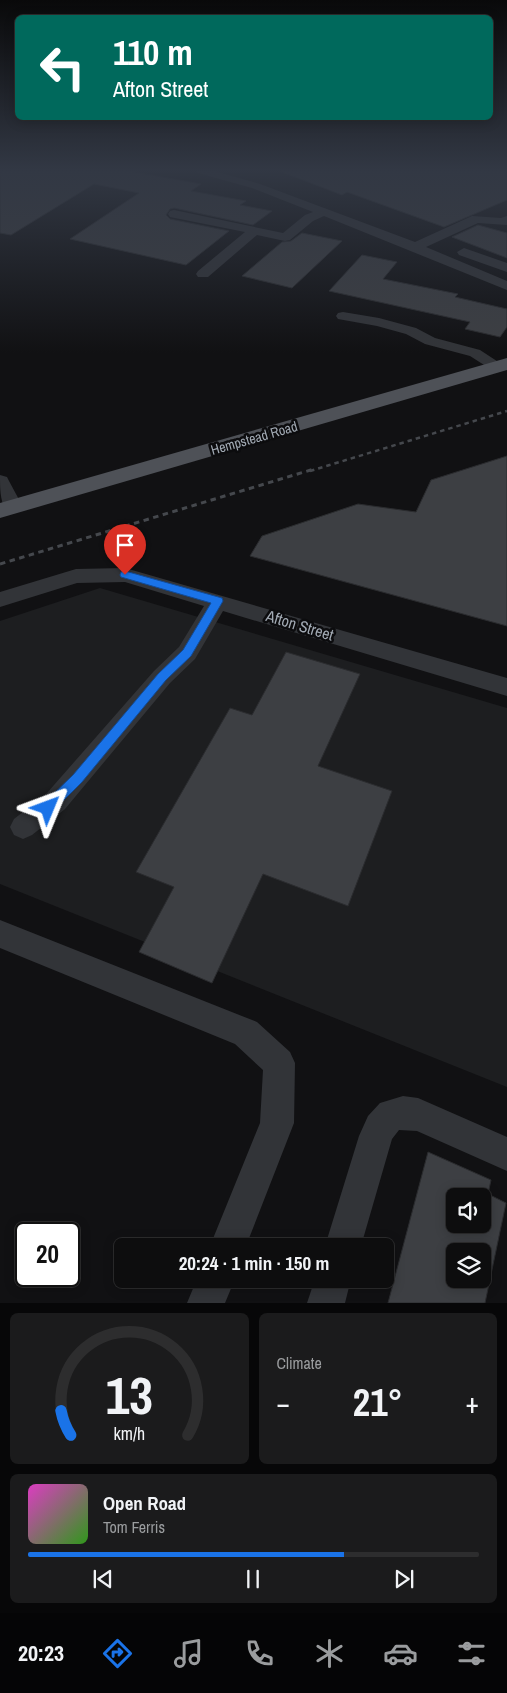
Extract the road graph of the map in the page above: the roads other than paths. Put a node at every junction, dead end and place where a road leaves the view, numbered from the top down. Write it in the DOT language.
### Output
graph roads {
  1 [pos="253,232"];
  2 [pos="258,232"];
  3 [pos="291,232"];
  4 [pos="377,232"];
  5 [pos="417,232"];
  6 [pos="447,232"];
  7 [pos="430,239"];
  8 [pos="415,247"];
  9 [pos="507,268"];
  10 [pos="202,274"];
  11 [pos="504,283"];
  12 [pos="343,316"];
  13 [pos="502,366"];
  14 [pos="0,467"];
  15 [pos="0,474"];
  16 [pos="0,481"];
  17 [pos="7,509"];
  18 [pos="0,600"];
  19 [pos="218,601"];
  20 [pos="507,686"];
  21 [pos="23,827"];
  22 [pos="0,934"];
  23 [pos="507,1154"];
  24 [pos="231,1238"];
  25 [pos="345,1238"];
  26 [pos="212,1288"];
  27 [pos="330,1288"];
  28 [pos="206,1303"];
  29 [pos="326,1303"];
  1 -- 10 [label="street"];
  2 -- 3 [label="street"];
  4 -- 8 [label="street"];
  5 -- 7 [label="street"];
  6 -- 7 [label="street"];
  7 -- 8 [label="street"];
  7 -- 9 [label="street"];
  8 -- 11 [label="street"];
  12 -- 13 [label="street"];
  13 -- 17 [label="main road, Hempstead Road"];
  14 -- 15 [label="street"];
  16 -- 17 [label="street"];
  18 -- 19 [label="street, Afton Street"];
  19 -- 20 [label="street, Afton Street"];
  19 -- 21 [label="street"];
  22 -- 24 [label="street"];
  23 -- 25 [label="street"];
  26 -- 28 [label="street"];
  27 -- 29 [label="street"];
}
